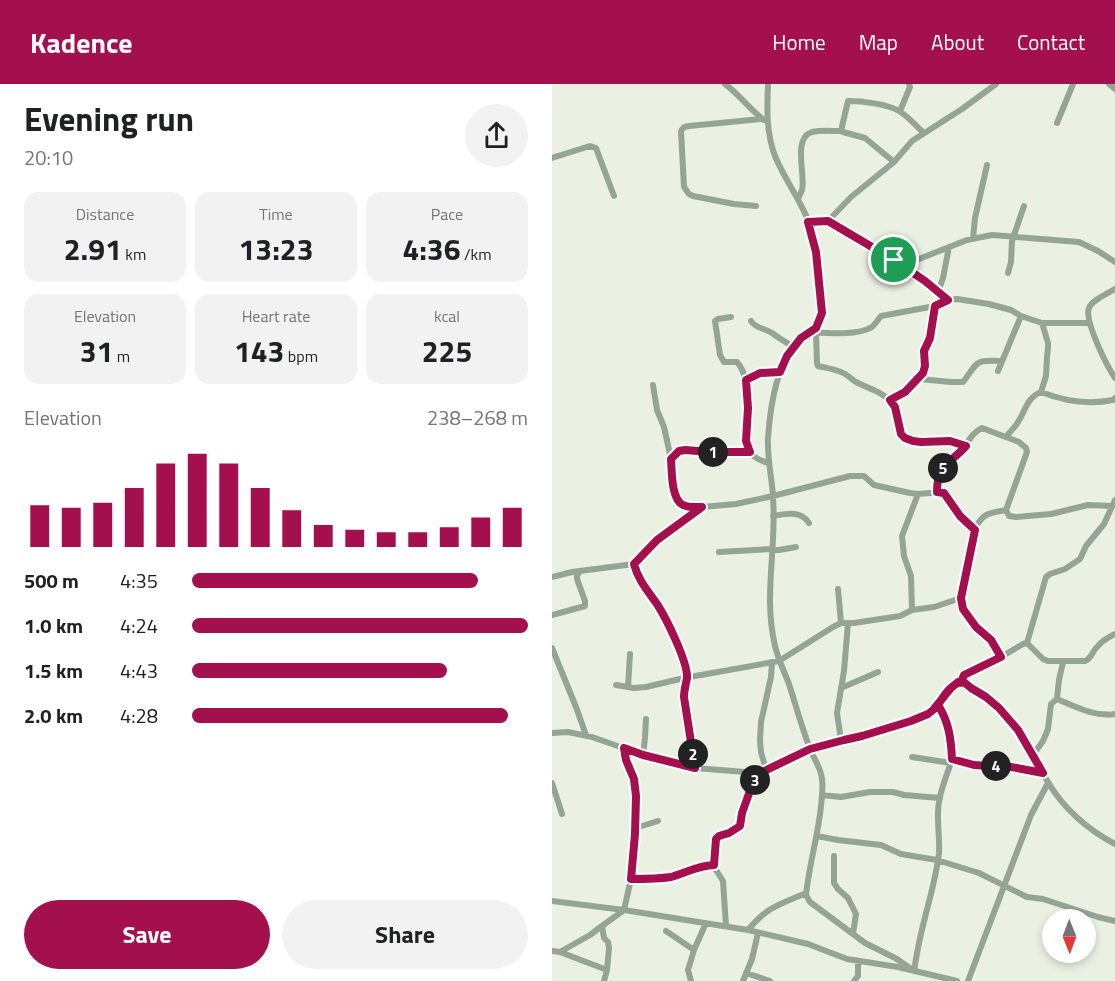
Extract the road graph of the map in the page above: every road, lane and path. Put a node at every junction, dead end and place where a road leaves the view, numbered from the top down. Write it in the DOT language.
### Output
graph roads {
  1 [pos="725,84"];
  2 [pos="768,84"];
  3 [pos="909,84"];
  4 [pos="996,84"];
  5 [pos="1073,84"];
  6 [pos="1109,84"];
  7 [pos="1115,89"];
  8 [pos="900,111"];
  9 [pos="764,120"];
  10 [pos="1057,123"];
  11 [pos="841,131"];
  12 [pos="924,134"];
  13 [pos="552,158"];
  14 [pos="894,162"];
  15 [pos="987,165"];
  16 [pos="614,196"];
  17 [pos="798,199"];
  18 [pos="756,206"];
  19 [pos="1024,206"];
  20 [pos="828,221"];
  21 [pos="808,222"];
  22 [pos="1013,236"];
  23 [pos="973,239"];
  24 [pos="949,247"];
  25 [pos="894,260"];
  26 [pos="1115,262"];
  27 [pos="1008,273"];
  28 [pos="1115,289"];
  29 [pos="938,292"];
  30 [pos="948,300"];
  31 [pos="935,306"];
  32 [pos="1021,316"];
  33 [pos="730,317"];
  34 [pos="751,321"];
  35 [pos="1089,322"];
  36 [pos="1042,323"];
  37 [pos="813,332"];
  38 [pos="794,346"];
  39 [pos="1002,361"];
  40 [pos="998,371"];
  41 [pos="780,372"];
  42 [pos="918,378"];
  43 [pos="1115,378"];
  44 [pos="746,380"];
  45 [pos="652,385"];
  46 [pos="1041,392"];
  47 [pos="1115,398"];
  48 [pos="890,400"];
  49 [pos="1006,437"];
  50 [pos="966,446"];
  51 [pos="750,452"];
  52 [pos="671,459"];
  53 [pos="768,463"];
  54 [pos="937,492"];
  55 [pos="918,494"];
  56 [pos="773,496"];
  57 [pos="1113,503"];
  58 [pos="702,507"];
  59 [pos="1006,510"];
  60 [pos="773,516"];
  61 [pos="809,523"];
  62 [pos="975,530"];
  63 [pos="796,547"];
  64 [pos="771,549"];
  65 [pos="718,552"];
  66 [pos="634,564"];
  67 [pos="580,571"];
  68 [pos="552,577"];
  69 [pos="838,589"];
  70 [pos="961,598"];
  71 [pos="912,610"];
  72 [pos="552,615"];
  73 [pos="845,623"];
  74 [pos="1115,634"];
  75 [pos="1027,643"];
  76 [pos="552,648"];
  77 [pos="630,654"];
  78 [pos="554,656"];
  79 [pos="1001,657"];
  80 [pos="776,662"];
  81 [pos="1063,662"];
  82 [pos="878,672"];
  83 [pos="687,678"];
  84 [pos="961,682"];
  85 [pos="616,685"];
  86 [pos="627,687"];
  87 [pos="841,687"];
  88 [pos="1057,699"];
  89 [pos="938,705"];
  90 [pos="1115,714"];
  91 [pos="646,719"];
  92 [pos="552,733"];
  93 [pos="586,735"];
  94 [pos="841,740"];
  95 [pos="624,748"];
  96 [pos="810,749"];
  97 [pos="643,755"];
  98 [pos="1033,755"];
  99 [pos="912,757"];
  100 [pos="952,761"];
  101 [pos="695,768"];
  102 [pos="766,770"];
  103 [pos="1043,773"];
  104 [pos="758,774"];
  105 [pos="552,783"];
  106 [pos="1048,783"];
  107 [pos="822,795"];
  108 [pos="940,798"];
  109 [pos="562,814"];
  110 [pos="658,821"];
  111 [pos="635,827"];
  112 [pos="817,836"];
  113 [pos="1115,843"];
  114 [pos="834,856"];
  115 [pos="937,860"];
  116 [pos="714,865"];
  117 [pos="631,879"];
  118 [pos="1004,886"];
  119 [pos="806,893"];
  120 [pos="552,901"];
  121 [pos="624,909"];
  122 [pos="1115,921"];
  123 [pos="706,923"];
  124 [pos="602,926"];
  125 [pos="726,926"];
  126 [pos="748,930"];
  127 [pos="666,931"];
  128 [pos="758,933"];
  129 [pos="853,934"];
  130 [pos="694,950"];
  131 [pos="552,951"];
  132 [pos="560,952"];
  133 [pos="858,961"];
  134 [pos="607,970"];
  135 [pos="914,971"];
  136 [pos="746,973"];
  137 [pos="858,979"];
  138 [pos="604,981"];
  139 [pos="691,981"];
  140 [pos="743,981"];
  141 [pos="770,981"];
  142 [pos="957,981"];
  143 [pos="968,981"];
  1 -- 9 [label="street"];
  2 -- 9 [label="street"];
  3 -- 8 [label="street"];
  4 -- 12 [label="street"];
  5 -- 10 [label="street"];
  6 -- 7 [label="street"];
  8 -- 11 [label="street"];
  8 -- 12 [label="street"];
  9 -- 17 [label="street"];
  9 -- 18 [label="street"];
  11 -- 14 [label="street"];
  11 -- 17 [label="street"];
  12 -- 14 [label="street"];
  13 -- 16 [label="street"];
  14 -- 20 [label="street"];
  15 -- 23 [label="street"];
  17 -- 21 [label="street"];
  19 -- 22 [label="street"];
  20 -- 21 [label="street"];
  20 -- 25 [label="street"];
  21 -- 37 [label="street"];
  22 -- 23 [label="street"];
  22 -- 26 [label="street"];
  22 -- 27 [label="street"];
  23 -- 24 [label="street"];
  24 -- 25 [label="street"];
  24 -- 29 [label="street"];
  25 -- 29 [label="street"];
  28 -- 35 [label="street"];
  29 -- 30 [label="street"];
  30 -- 31 [label="street"];
  30 -- 32 [label="street"];
  31 -- 37 [label="street"];
  31 -- 42 [label="street"];
  32 -- 36 [label="street"];
  32 -- 39 [label="street"];
  33 -- 44 [label="street"];
  34 -- 38 [label="street"];
  35 -- 36 [label="street"];
  35 -- 43 [label="street"];
  36 -- 46 [label="street"];
  37 -- 38 [label="street"];
  37 -- 48 [label="street"];
  38 -- 41 [label="street"];
  39 -- 40 [label="street"];
  39 -- 42 [label="street"];
  41 -- 44 [label="street"];
  41 -- 53 [label="street"];
  42 -- 48 [label="street"];
  44 -- 51 [label="street"];
  45 -- 52 [label="street"];
  46 -- 47 [label="street"];
  46 -- 49 [label="street"];
  48 -- 50 [label="street"];
  49 -- 50 [label="street"];
  49 -- 59 [label="street"];
  50 -- 54 [label="street"];
  51 -- 52 [label="street"];
  51 -- 53 [label="street"];
  52 -- 58 [label="street"];
  53 -- 56 [label="street"];
  54 -- 55 [label="street"];
  54 -- 62 [label="street"];
  55 -- 56 [label="street"];
  55 -- 71 [label="street"];
  56 -- 58 [label="street"];
  56 -- 60 [label="street"];
  57 -- 59 [label="street"];
  57 -- 75 [label="street"];
  58 -- 66 [label="street"];
  59 -- 62 [label="street"];
  60 -- 61 [label="street"];
  60 -- 64 [label="street"];
  62 -- 70 [label="street"];
  63 -- 64 [label="street"];
  64 -- 65 [label="street"];
  64 -- 80 [label="street"];
  66 -- 67 [label="street"];
  66 -- 83 [label="street"];
  67 -- 68 [label="street"];
  67 -- 72 [label="street"];
  69 -- 73 [label="street"];
  70 -- 71 [label="street"];
  70 -- 79 [label="street"];
  71 -- 73 [label="street"];
  73 -- 80 [label="street"];
  73 -- 87 [label="street"];
  74 -- 81 [label="street"];
  75 -- 79 [label="street"];
  75 -- 81 [label="street"];
  76 -- 78 [label="street"];
  77 -- 86 [label="street"];
  78 -- 93 [label="street"];
  79 -- 84 [label="street"];
  80 -- 83 [label="street"];
  80 -- 96 [label="street"];
  80 -- 102 [label="street"];
  81 -- 88 [label="street"];
  82 -- 87 [label="street"];
  83 -- 86 [label="street"];
  83 -- 101 [label="street"];
  84 -- 89 [label="street"];
  84 -- 98 [label="street"];
  85 -- 86 [label="street"];
  87 -- 94 [label="street"];
  88 -- 90 [label="street"];
  88 -- 98 [label="street"];
  89 -- 94 [label="street"];
  89 -- 100 [label="street"];
  91 -- 97 [label="street"];
  92 -- 93 [label="street"];
  93 -- 95 [label="street"];
  94 -- 96 [label="street"];
  95 -- 97 [label="street"];
  95 -- 111 [label="street"];
  96 -- 102 [label="street"];
  96 -- 107 [label="street"];
  97 -- 101 [label="street"];
  98 -- 103 [label="street"];
  99 -- 100 [label="street"];
  100 -- 103 [label="street"];
  100 -- 108 [label="street"];
  101 -- 104 [label="street"];
  102 -- 104 [label="street"];
  103 -- 106 [label="street"];
  104 -- 116 [label="street"];
  105 -- 109 [label="street"];
  106 -- 113 [label="street"];
  106 -- 118 [label="street"];
  107 -- 108 [label="street"];
  107 -- 112 [label="street"];
  108 -- 115 [label="street"];
  110 -- 111 [label="street"];
  111 -- 117 [label="street"];
  112 -- 115 [label="street"];
  112 -- 119 [label="street"];
  114 -- 129 [label="street"];
  115 -- 118 [label="street"];
  115 -- 135 [label="street"];
  116 -- 117 [label="street"];
  116 -- 125 [label="street"];
  117 -- 121 [label="street"];
  118 -- 122 [label="street"];
  118 -- 143 [label="street"];
  119 -- 126 [label="street"];
  119 -- 129 [label="street"];
  120 -- 121 [label="street"];
  121 -- 123 [label="street"];
  121 -- 124 [label="street"];
  123 -- 125 [label="street"];
  123 -- 130 [label="street"];
  124 -- 132 [label="street"];
  124 -- 134 [label="street"];
  125 -- 126 [label="street"];
  126 -- 128 [label="street"];
  127 -- 130 [label="street"];
  128 -- 133 [label="street"];
  128 -- 136 [label="street"];
  129 -- 135 [label="street"];
  130 -- 139 [label="street"];
  131 -- 132 [label="street"];
  132 -- 134 [label="street"];
  133 -- 135 [label="street"];
  133 -- 137 [label="street"];
  134 -- 138 [label="street"];
  135 -- 142 [label="street"];
  136 -- 140 [label="street"];
  136 -- 141 [label="street"];
}
